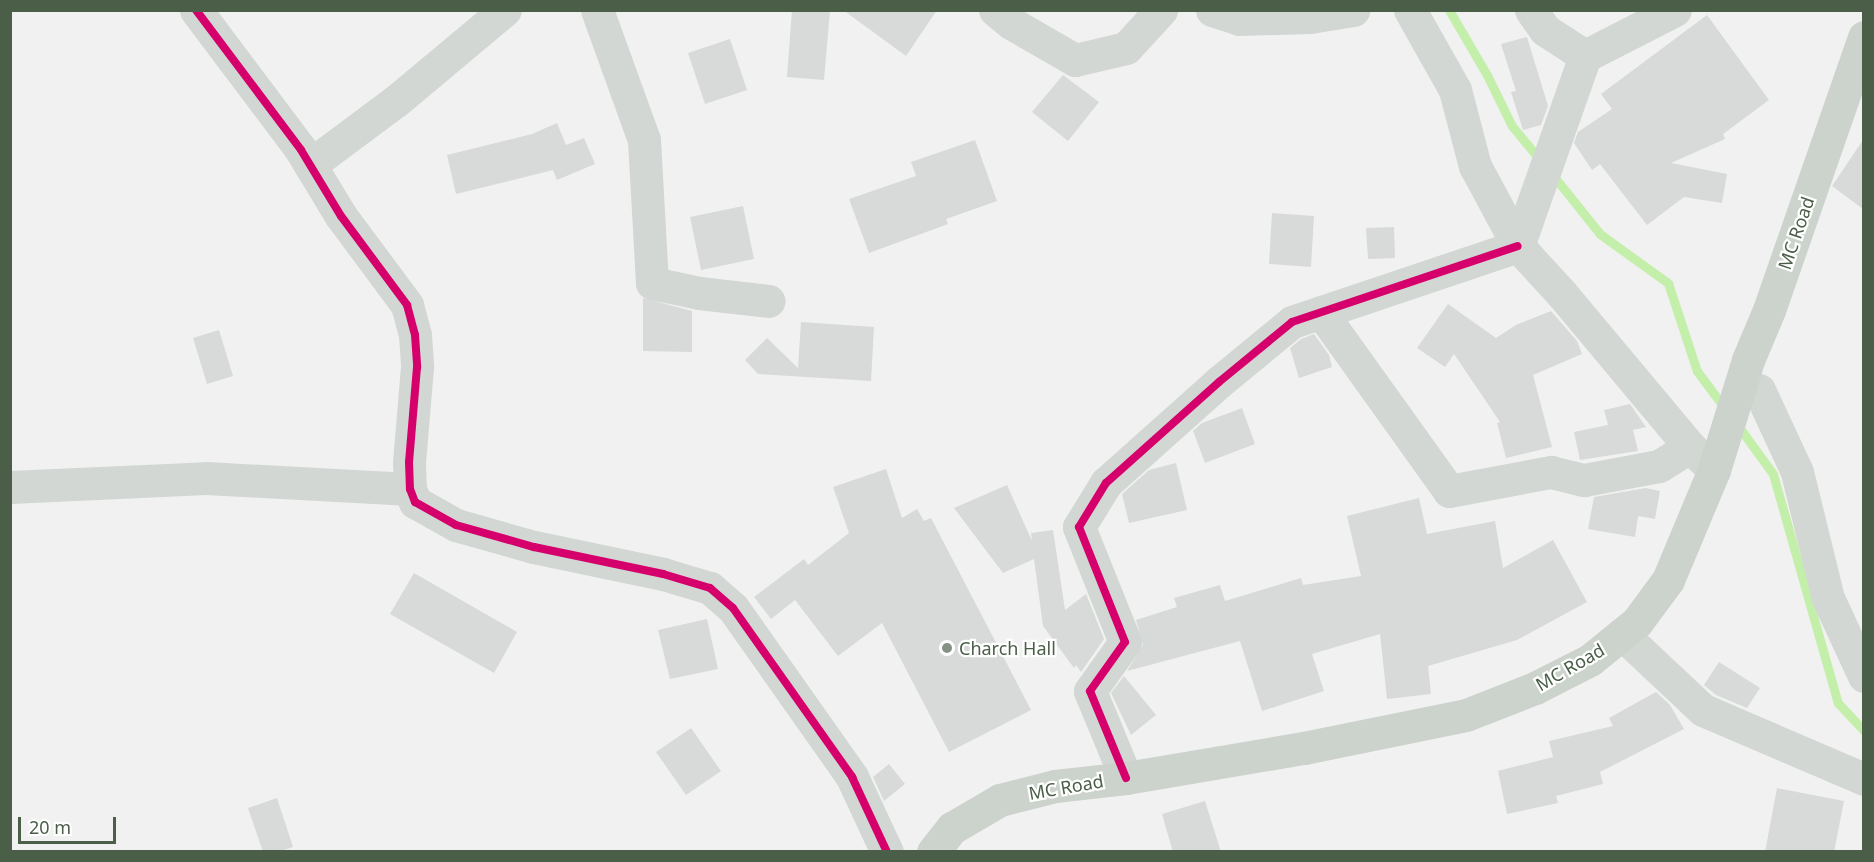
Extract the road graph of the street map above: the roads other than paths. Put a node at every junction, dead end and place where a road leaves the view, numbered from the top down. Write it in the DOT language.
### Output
graph roads {
  1 [pos="196,10"];
  2 [pos="505,10"];
  3 [pos="597,10"];
  4 [pos="995,10"];
  5 [pos="1161,10"];
  6 [pos="1212,10"];
  7 [pos="1353,10"];
  8 [pos="1410,10"];
  9 [pos="1531,10"];
  10 [pos="1675,10"];
  11 [pos="1863,37"];
  12 [pos="1585,56"];
  13 [pos="309,165"];
  14 [pos="1518,246"];
  15 [pos="769,301"];
  16 [pos="1321,312"];
  17 [pos="1754,375"];
  18 [pos="1690,447"];
  19 [pos="1714,470"];
  20 [pos="10,487"];
  21 [pos="410,489"];
  22 [pos="1622,634"];
  23 [pos="1863,676"];
  24 [pos="1126,778"];
  25 [pos="1863,779"];
  26 [pos="887,852"];
  27 [pos="933,852"];
  1 -- 13 [label="street"];
  2 -- 13 [label="street"];
  3 -- 15 [label="street"];
  4 -- 5 [label="street"];
  6 -- 7 [label="street"];
  8 -- 14 [label="street"];
  9 -- 12 [label="street"];
  10 -- 12 [label="street"];
  11 -- 17 [label="main road, MC Road"];
  12 -- 14 [label="street"];
  13 -- 21 [label="street"];
  14 -- 16 [label="street"];
  14 -- 18 [label="street"];
  16 -- 18 [label="street"];
  16 -- 24 [label="street"];
  17 -- 19 [label="main road, MC Road"];
  17 -- 23 [label="street"];
  18 -- 19 [label="street"];
  19 -- 22 [label="main road, MC Road"];
  20 -- 21 [label="street"];
  21 -- 26 [label="street"];
  22 -- 24 [label="main road, MC Road"];
  22 -- 25 [label="street"];
  24 -- 27 [label="main road, MC Road"];
}
